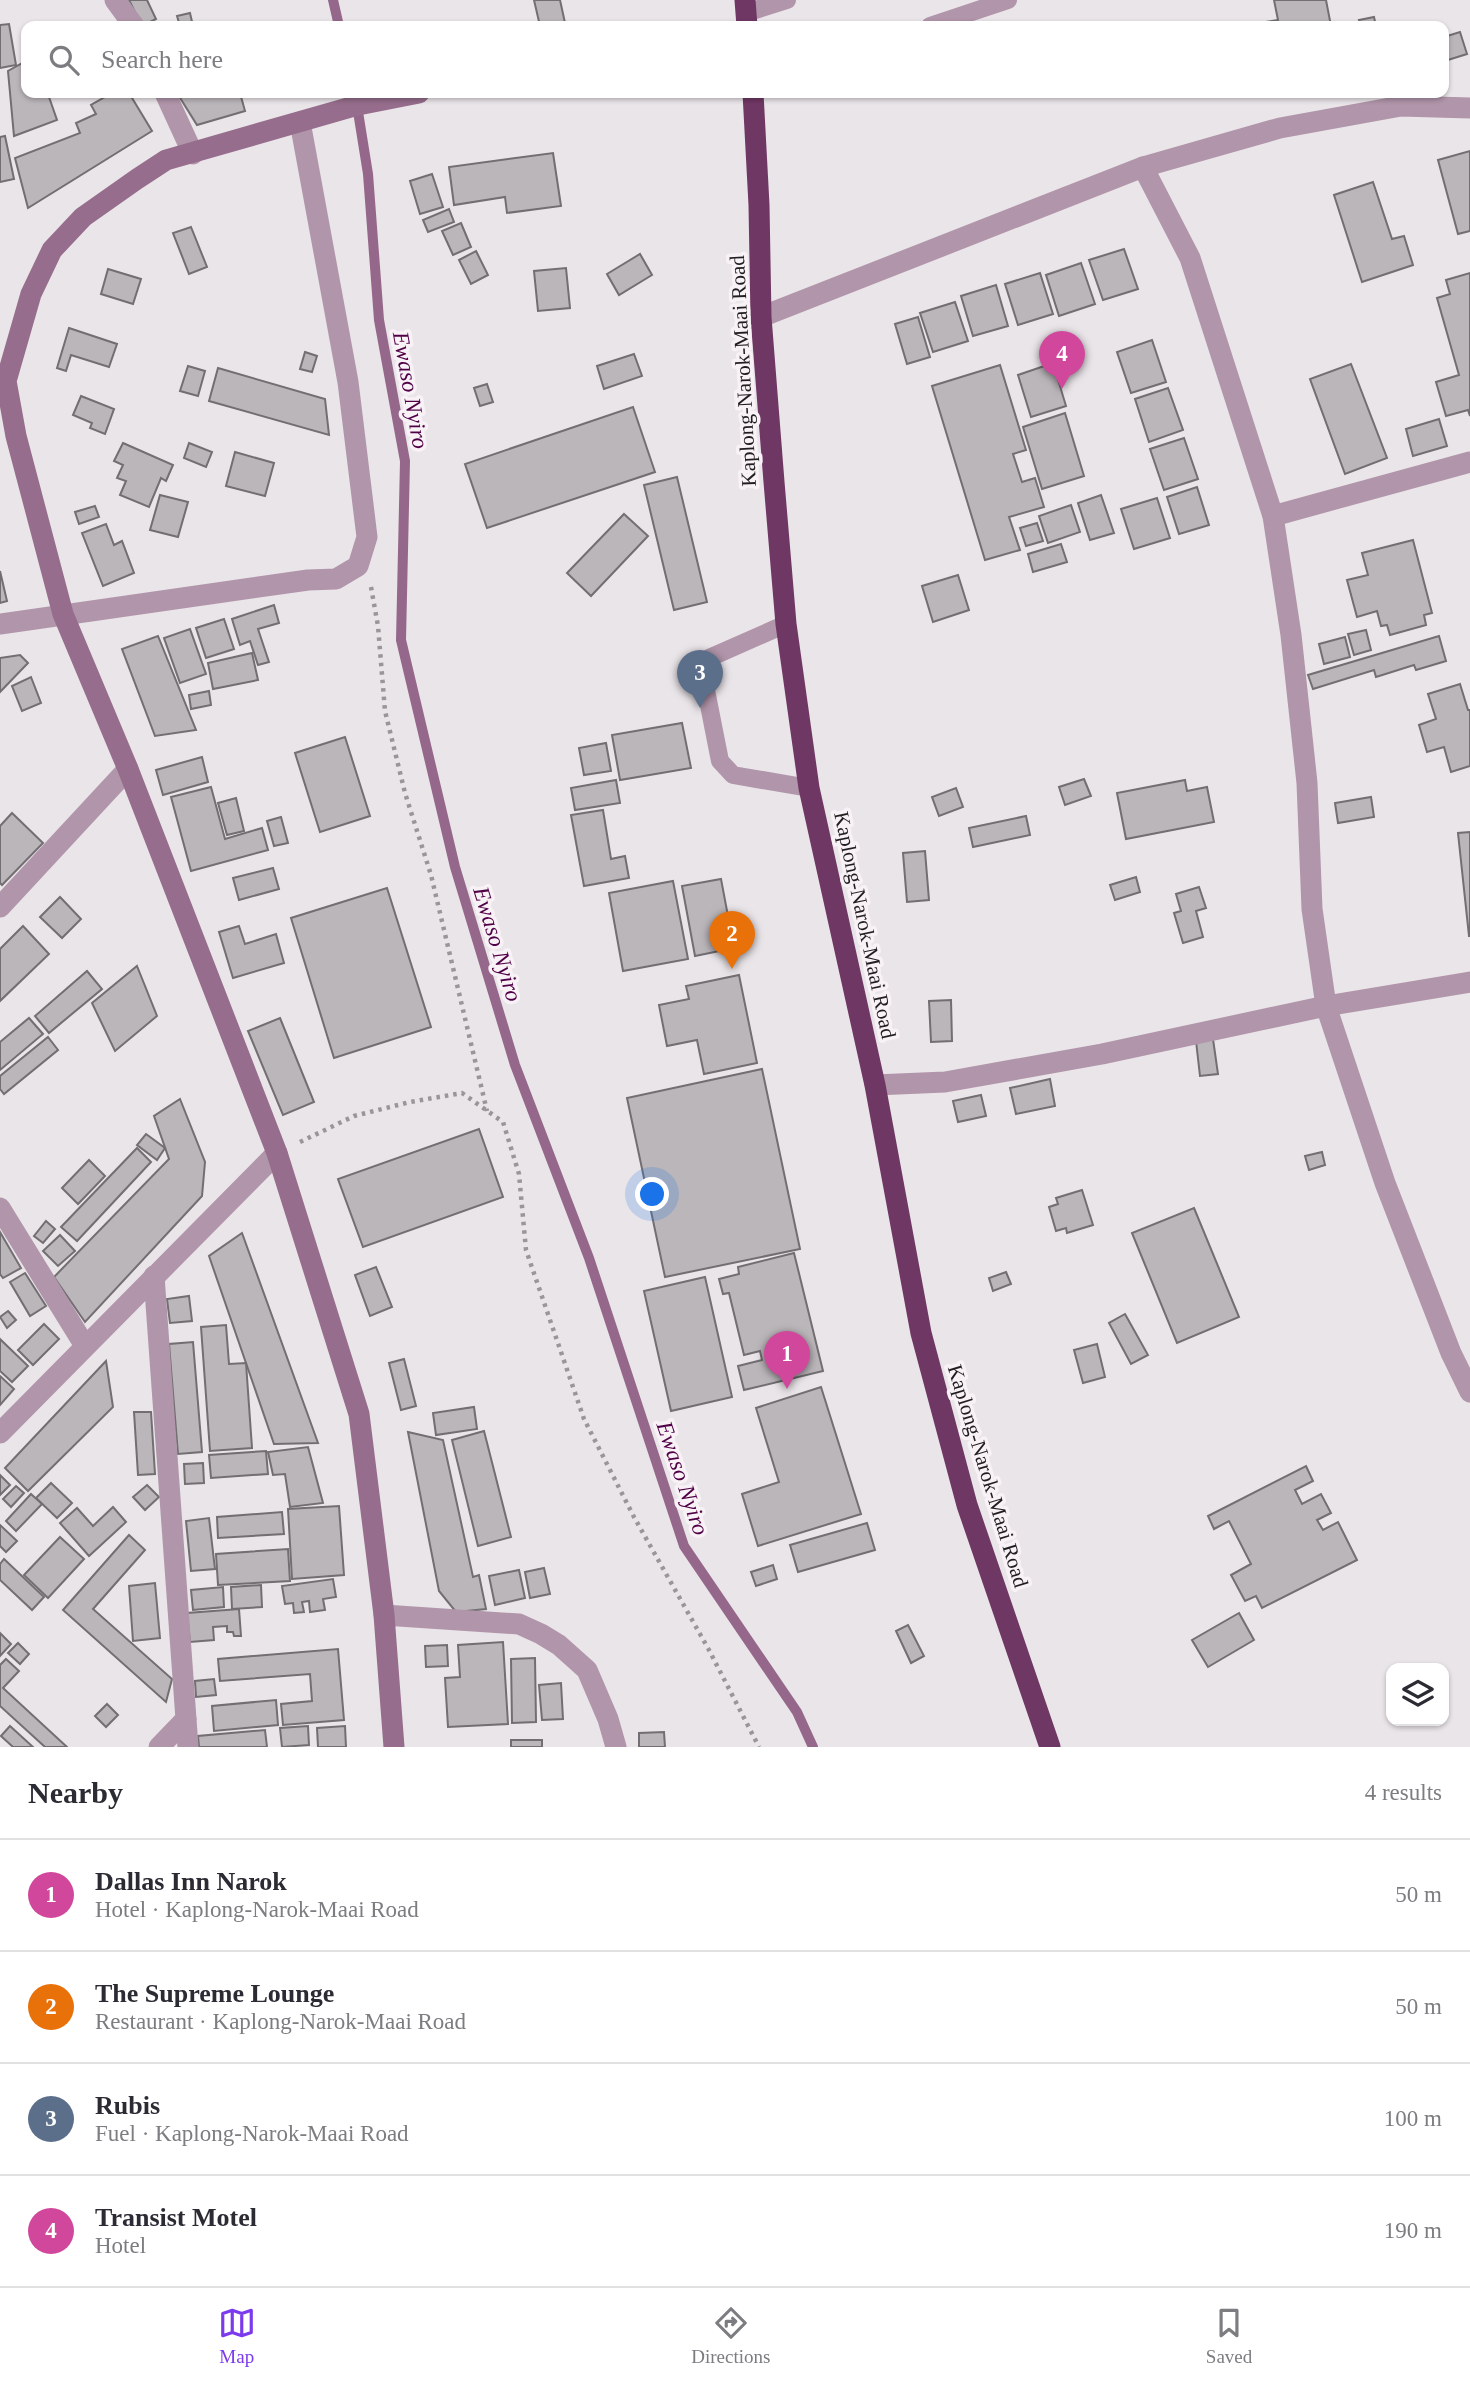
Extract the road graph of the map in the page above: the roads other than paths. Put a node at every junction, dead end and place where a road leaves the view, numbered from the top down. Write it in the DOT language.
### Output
graph roads {
  1 [pos="115,0"];
  2 [pos="787,0"];
  3 [pos="1008,0"];
  4 [pos="746,13"];
  5 [pos="130,21"];
  6 [pos="945,21"];
  7 [pos="167,98"];
  8 [pos="394,98"];
  9 [pos="753,98"];
  10 [pos="1470,108"];
  11 [pos="300,122"];
  12 [pos="193,154"];
  13 [pos="1143,167"];
  14 [pos="761,317"];
  15 [pos="3,381"];
  16 [pos="1470,462"];
  17 [pos="1273,516"];
  18 [pos="63,614"];
  19 [pos="0,624"];
  20 [pos="786,624"];
  21 [pos="128,769"];
  22 [pos="809,788"];
  23 [pos="0,907"];
  24 [pos="1470,982"];
  25 [pos="1326,1006"];
  26 [pos="875,1085"];
  27 [pos="277,1153"];
  28 [pos="0,1208"];
  29 [pos="154,1276"];
  30 [pos="85,1346"];
  31 [pos="1470,1392"];
  32 [pos="0,1433"];
  33 [pos="384,1615"];
  34 [pos="186,1719"];
  35 [pos="159,1747"];
  36 [pos="188,1747"];
  37 [pos="394,1747"];
  38 [pos="617,1747"];
  39 [pos="1050,1747"];
  1 -- 5 [label="street"];
  2 -- 4 [label="lane"];
  3 -- 6 [label="lane"];
  7 -- 12 [label="street"];
  8 -- 11 [label="street"];
  9 -- 14 [label="highway, Kaplong-Narok-Maai Road"];
  10 -- 13 [label="street"];
  11 -- 12 [label="street"];
  11 -- 18 [label="street"];
  12 -- 15 [label="street"];
  13 -- 14 [label="street"];
  13 -- 17 [label="street"];
  14 -- 20 [label="highway, Kaplong-Narok-Maai Road"];
  15 -- 18 [label="street"];
  16 -- 17 [label="street"];
  17 -- 25 [label="street"];
  18 -- 19 [label="street"];
  18 -- 21 [label="street"];
  20 -- 22 [label="highway, Kaplong-Narok-Maai Road"];
  20 -- 22 [label="lane"];
  21 -- 23 [label="street"];
  21 -- 27 [label="street"];
  22 -- 26 [label="highway, Kaplong-Narok-Maai Road"];
  24 -- 25 [label="street"];
  25 -- 26 [label="street"];
  25 -- 31 [label="street"];
  26 -- 39 [label="highway, Kaplong-Narok-Maai Road"];
  27 -- 29 [label="street"];
  27 -- 33 [label="street"];
  28 -- 30 [label="street"];
  29 -- 30 [label="street"];
  29 -- 34 [label="street"];
  30 -- 32 [label="street"];
  33 -- 37 [label="street"];
  33 -- 38 [label="street"];
  34 -- 35 [label="street"];
  34 -- 36 [label="street"];
}
